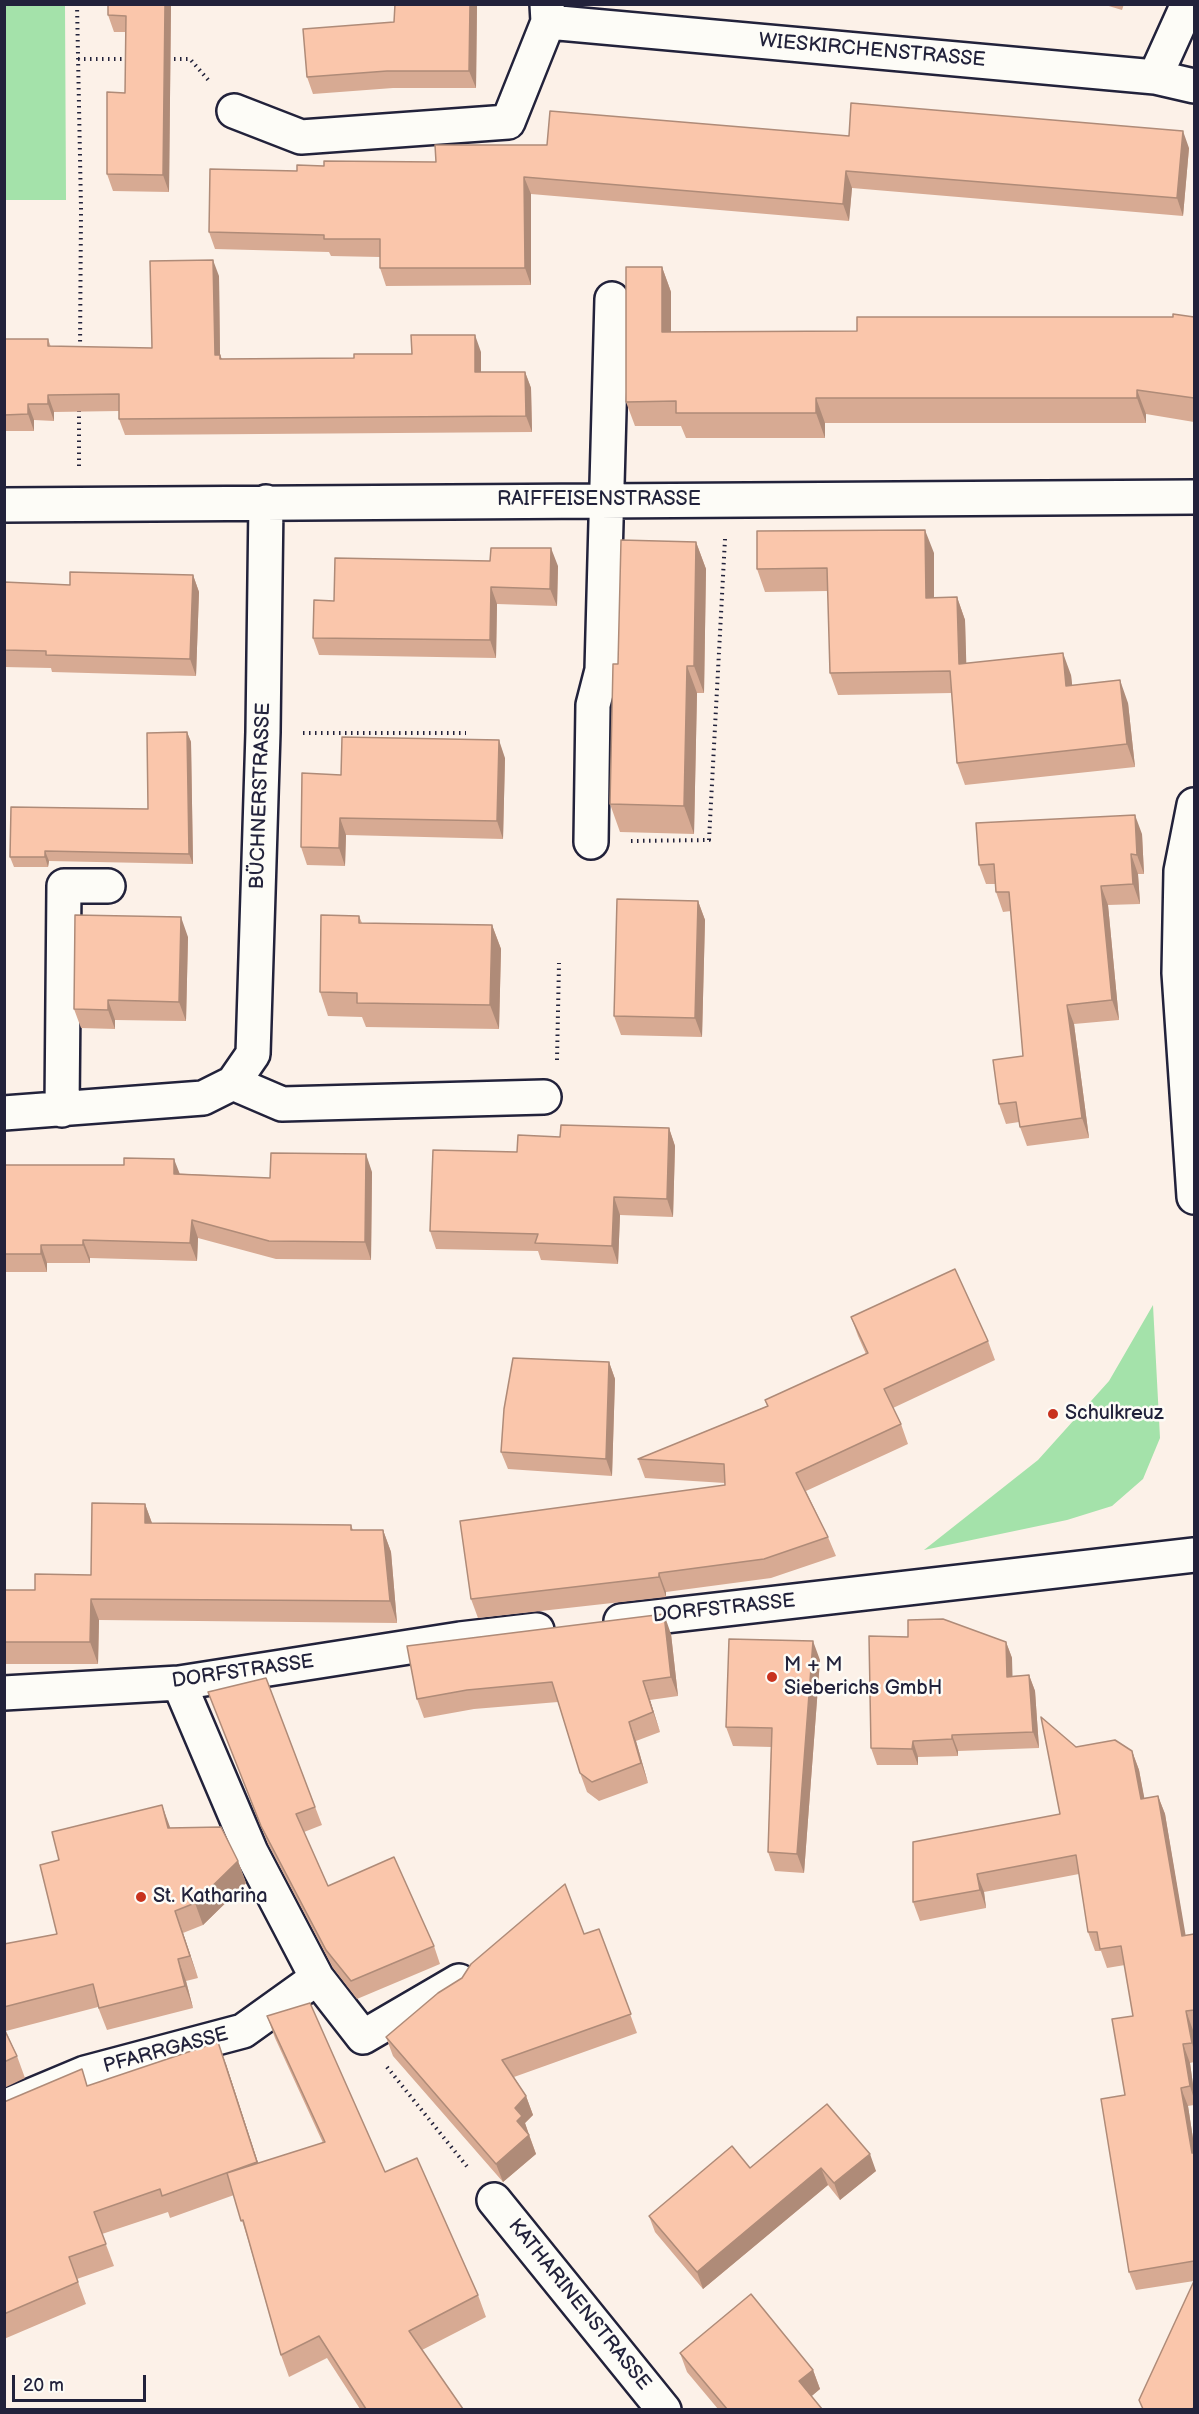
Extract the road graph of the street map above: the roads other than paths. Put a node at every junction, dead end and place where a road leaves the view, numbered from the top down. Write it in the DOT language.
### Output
graph roads {
  1 [pos="1188,4"];
  2 [pos="547,13"];
  3 [pos="1155,77"];
  4 [pos="1194,86"];
  5 [pos="234,111"];
  6 [pos="612,299"];
  7 [pos="1194,497"];
  8 [pos="607,501"];
  9 [pos="266,502"];
  10 [pos="4,505"];
  11 [pos="1194,805"];
  12 [pos="591,842"];
  13 [pos="108,886"];
  14 [pos="232,1083"];
  15 [pos="544,1096"];
  16 [pos="62,1110"];
  17 [pos="4,1113"];
  18 [pos="1194,1197"];
  19 [pos="1194,1555"];
  20 [pos="179,1683"];
  21 [pos="4,1693"];
  22 [pos="318,1978"];
  23 [pos="459,1981"];
  24 [pos="4,2107"];
  25 [pos="494,2200"];
  26 [pos="664,2409"];
  1 -- 3 [label="street"];
  2 -- 3 [label="street, WIESKIRCHENSTRASSE"];
  2 -- 5 [label="street"];
  3 -- 4 [label="street, WIESKIRCHENSTRASSE"];
  6 -- 8 [label="street"];
  7 -- 8 [label="street, RAIFFEISENSTRASSE"];
  8 -- 9 [label="street, RAIFFEISENSTRASSE"];
  8 -- 12 [label="street"];
  9 -- 10 [label="street, RAIFFEISENSTRASSE"];
  9 -- 14 [label="street, BÜCHNERSTRASSE"];
  11 -- 18 [label="street"];
  13 -- 16 [label="street"];
  14 -- 15 [label="street"];
  14 -- 16 [label="street, BÜCHNERSTRASSE"];
  16 -- 17 [label="street, BÜCHNERSTRASSE"];
  19 -- 20 [label="street, DORFSTRASSE"];
  20 -- 21 [label="street, DORFSTRASSE"];
  20 -- 22 [label="street"];
  22 -- 23 [label="street"];
  22 -- 24 [label="street, PFARRGASSE"];
  25 -- 26 [label="street, KATHARINENSTRASSE"];
}
